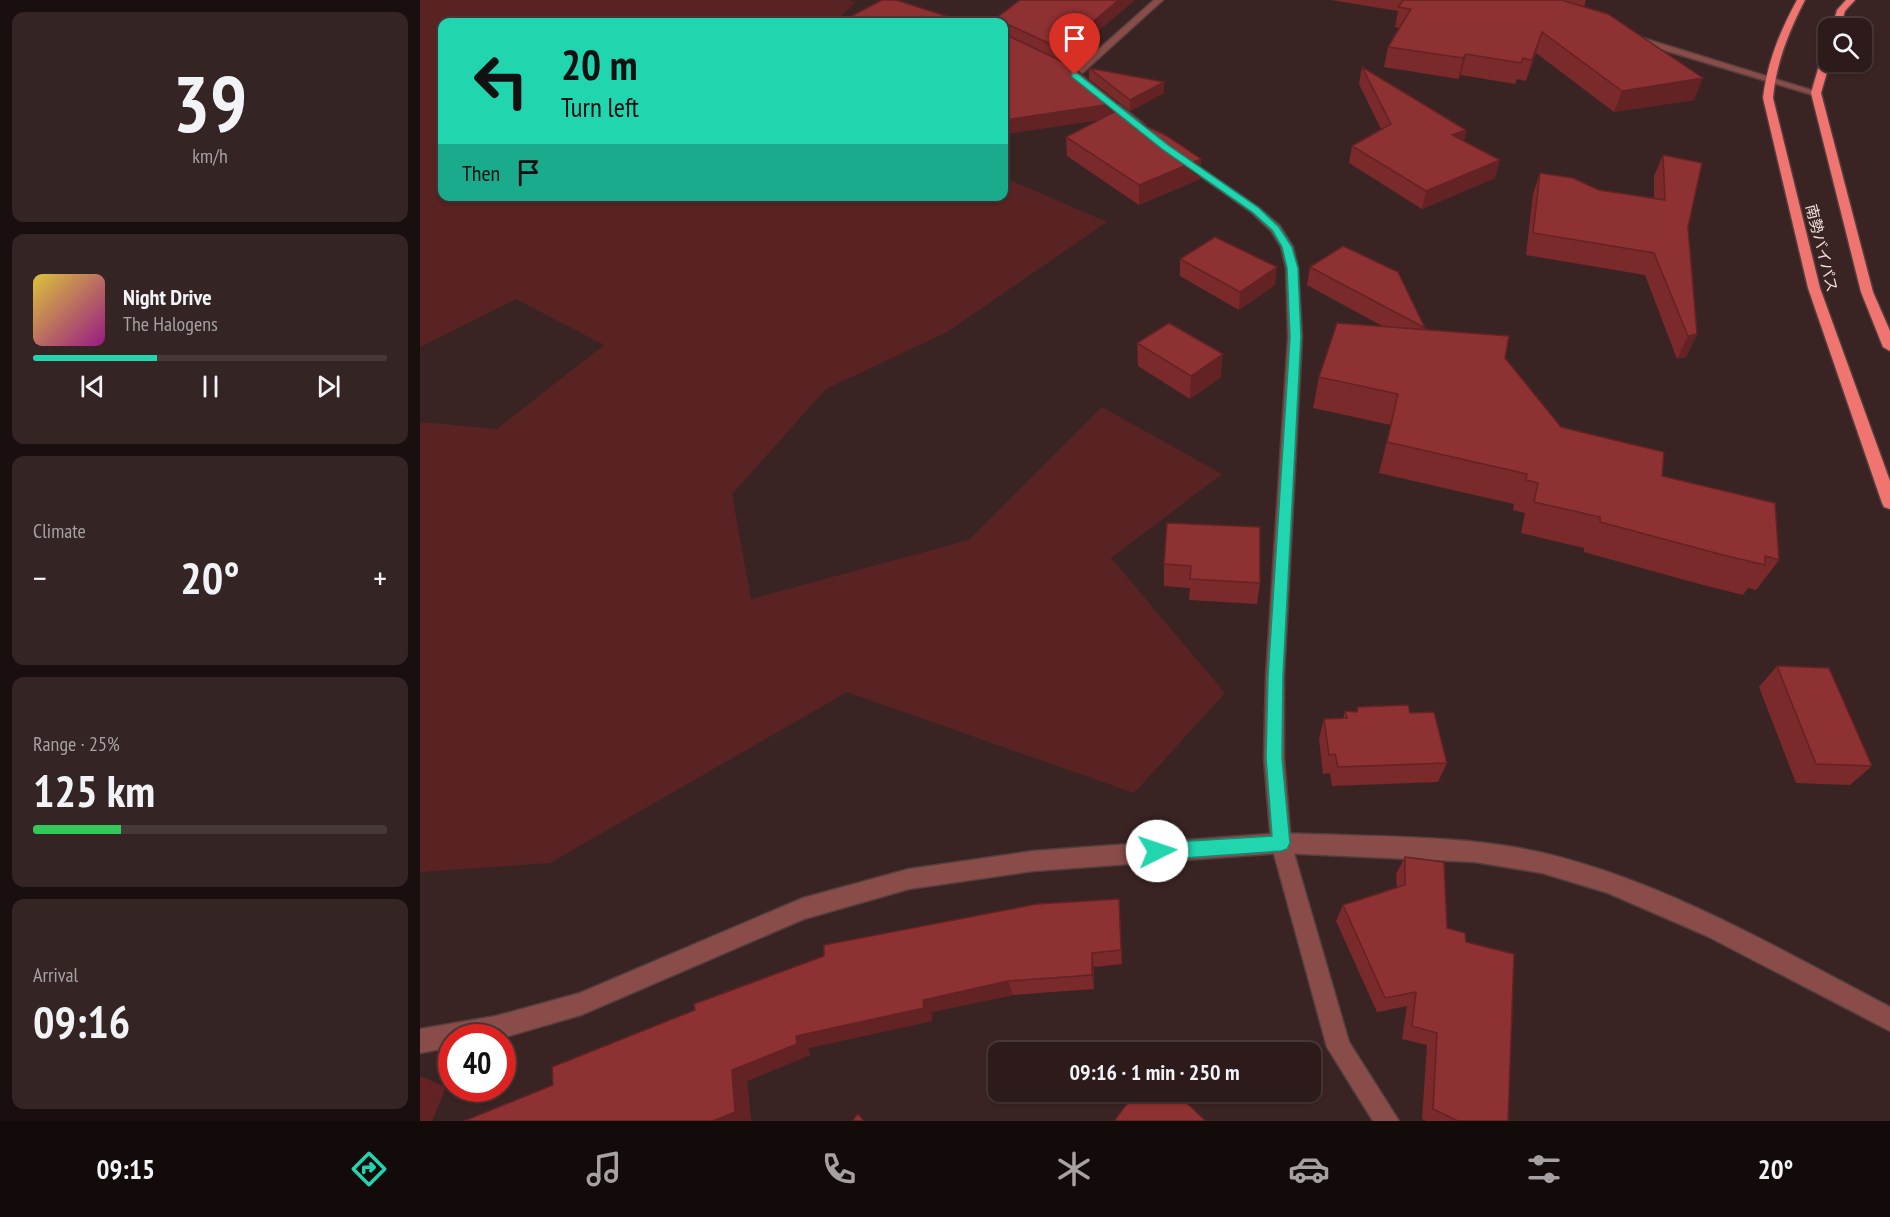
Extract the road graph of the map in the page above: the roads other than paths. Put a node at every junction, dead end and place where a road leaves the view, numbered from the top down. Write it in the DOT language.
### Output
graph roads {
  1 [pos="1159,0"];
  2 [pos="1801,0"];
  3 [pos="1851,0"];
  4 [pos="1839,18"];
  5 [pos="1617,33"];
  6 [pos="1822,72"];
  7 [pos="1769,78"];
  8 [pos="1816,93"];
  9 [pos="1890,347"];
  10 [pos="1890,502"];
  11 [pos="1281,843"];
  12 [pos="1890,1019"];
  13 [pos="420,1041"];
  14 [pos="1387,1121"];
  1 -- 11 [label="street"];
  2 -- 7 [label="highway, 南勢バイパス"];
  3 -- 4 [label="highway"];
  5 -- 7 [label="street"];
  6 -- 8 [label="highway"];
  7 -- 8 [label="street"];
  7 -- 10 [label="highway, 南勢バイパス"];
  8 -- 9 [label="highway, 南勢バイパス"];
  11 -- 12 [label="street"];
  11 -- 13 [label="street"];
  11 -- 14 [label="street"];
}
